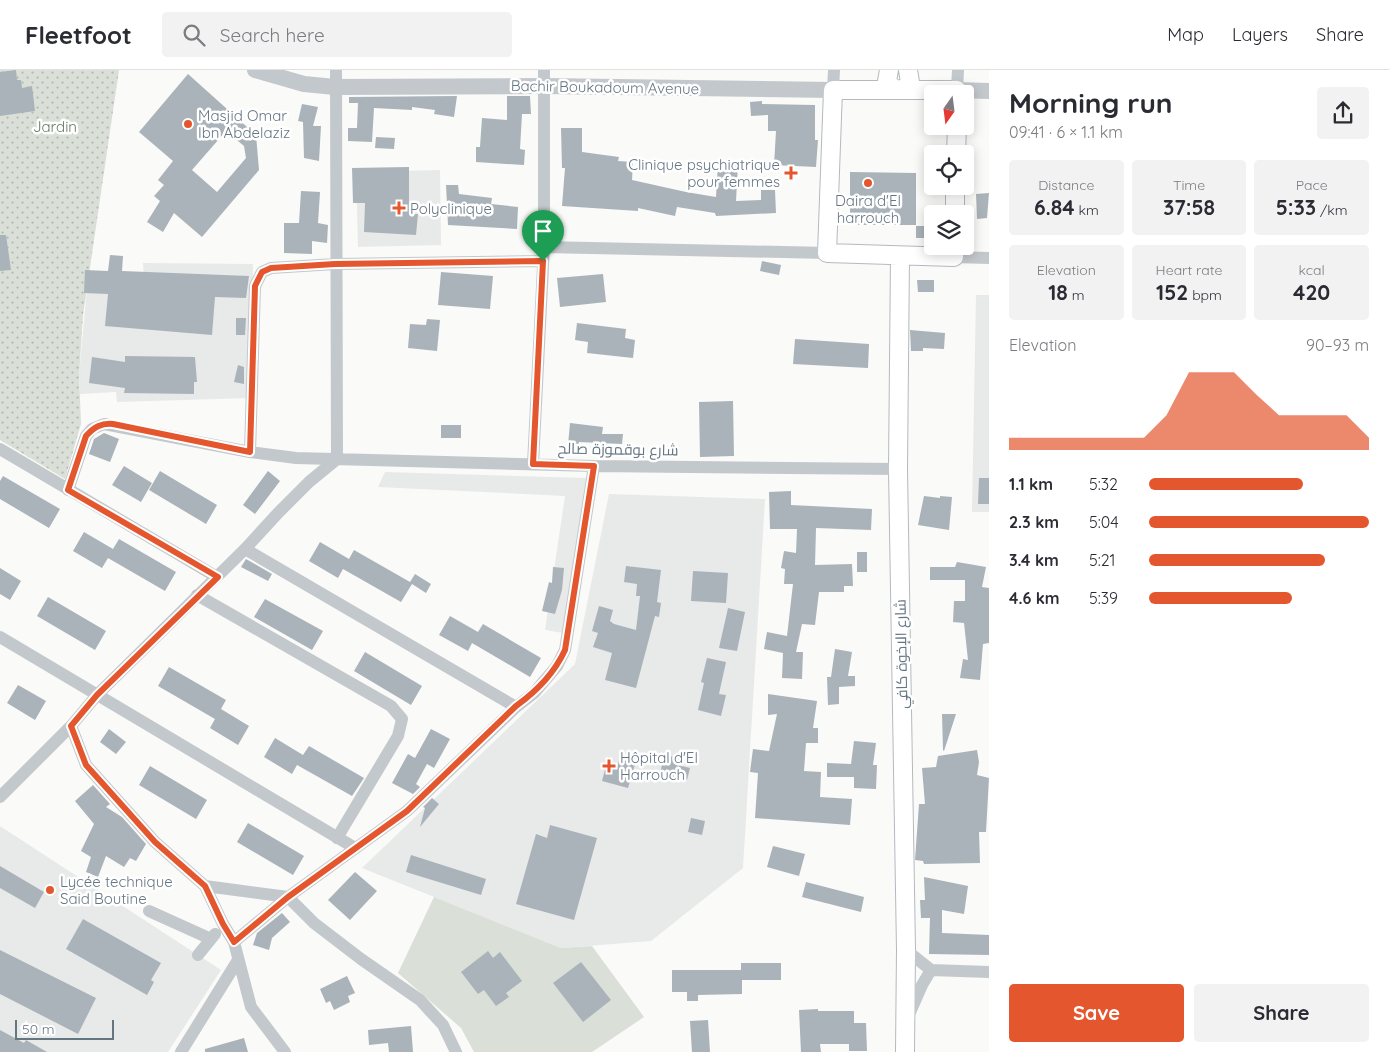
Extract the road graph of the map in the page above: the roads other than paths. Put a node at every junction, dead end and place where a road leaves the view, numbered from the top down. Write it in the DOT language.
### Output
graph roads {
  1 [pos="255,70"];
  2 [pos="336,70"];
  3 [pos="834,70"];
  4 [pos="958,70"];
  5 [pos="544,78"];
  6 [pos="898,81"];
  7 [pos="957,85"];
  8 [pos="924,86"];
  9 [pos="335,87"];
  10 [pos="833,90"];
  11 [pos="974,91"];
  12 [pos="989,91"];
  13 [pos="544,247"];
  14 [pos="827,254"];
  15 [pos="924,254"];
  16 [pos="972,255"];
  17 [pos="900,256"];
  18 [pos="989,258"];
  19 [pos="543,261"];
  20 [pos="335,264"];
  21 [pos="0,449"];
  22 [pos="250,452"];
  23 [pos="337,459"];
  24 [pos="533,464"];
  25 [pos="594,466"];
  26 [pos="898,469"];
  27 [pos="68,490"];
  28 [pos="245,550"];
  29 [pos="218,577"];
  30 [pos="197,595"];
  31 [pos="0,637"];
  32 [pos="97,695"];
  33 [pos="516,706"];
  34 [pos="71,726"];
  35 [pos="0,796"];
  36 [pos="337,838"];
  37 [pos="355,848"];
  38 [pos="205,886"];
  39 [pos="288,897"];
  40 [pos="149,911"];
  41 [pos="223,924"];
  42 [pos="211,938"];
  43 [pos="234,942"];
  44 [pos="906,954"];
  45 [pos="198,955"];
  46 [pos="238,960"];
  47 [pos="931,970"];
  48 [pos="989,972"];
  49 [pos="905,1016"];
  50 [pos="181,1052"];
  51 [pos="285,1052"];
  52 [pos="456,1052"];
  53 [pos="905,1052"];
  1 -- 9 [label="street, Bachir Boukadoum Avenue"];
  2 -- 9 [label="street"];
  3 -- 10 [label="street"];
  4 -- 7 [label="street"];
  5 -- 9 [label="street, Bachir Boukadoum Avenue"];
  5 -- 10 [label="street, Bachir Boukadoum Avenue"];
  5 -- 13 [label="street"];
  6 -- 8 [label="main road, Bachir Boukadoum Avenue"];
  6 -- 10 [label="main road, Bachir Boukadoum Avenue"];
  9 -- 20 [label="street"];
  10 -- 14 [label="main road"];
  11 -- 12 [label="street"];
  13 -- 14 [label="street"];
  13 -- 19 [label="street"];
  14 -- 17 [label="main road"];
  15 -- 17 [label="main road"];
  16 -- 18 [label="street"];
  17 -- 26 [label="main road, شارع الإخوة كافي"];
  19 -- 20 [label="street"];
  19 -- 24 [label="street"];
  20 -- 22 [label="street"];
  20 -- 23 [label="street"];
  21 -- 27 [label="street"];
  22 -- 23 [label="street, شارع بوقموزة صالح"];
  22 -- 27 [label="street, شارع بوقموزة صالح"];
  23 -- 24 [label="street, شارع بوقموزة صالح"];
  23 -- 28 [label="street"];
  24 -- 25 [label="street, شارع بوقموزة صالح"];
  25 -- 26 [label="street, شارع بوقموزة صالح"];
  25 -- 33 [label="street"];
  26 -- 44 [label="main road, شارع الإخوة كافي"];
  27 -- 29 [label="street"];
  28 -- 29 [label="street"];
  28 -- 33 [label="street"];
  29 -- 30 [label="street"];
  30 -- 32 [label="street"];
  30 -- 36 [label="street"];
  31 -- 32 [label="street"];
  32 -- 34 [label="street"];
  32 -- 36 [label="street"];
  33 -- 37 [label="street"];
  34 -- 35 [label="street"];
  34 -- 38 [label="street"];
  36 -- 37 [label="street"];
  37 -- 39 [label="street"];
  38 -- 39 [label="street"];
  38 -- 41 [label="street"];
  39 -- 43 [label="street"];
  39 -- 52 [label="street"];
  40 -- 42 [label="street"];
  41 -- 42 [label="street"];
  41 -- 43 [label="street"];
  42 -- 45 [label="street"];
  43 -- 46 [label="street"];
  44 -- 47 [label="street"];
  44 -- 49 [label="main road, شارع الإخوة كافي"];
  46 -- 50 [label="street"];
  46 -- 51 [label="street"];
  47 -- 48 [label="street"];
  47 -- 49 [label="street"];
  49 -- 53 [label="main road, شارع الإخوة كافي"];
}
